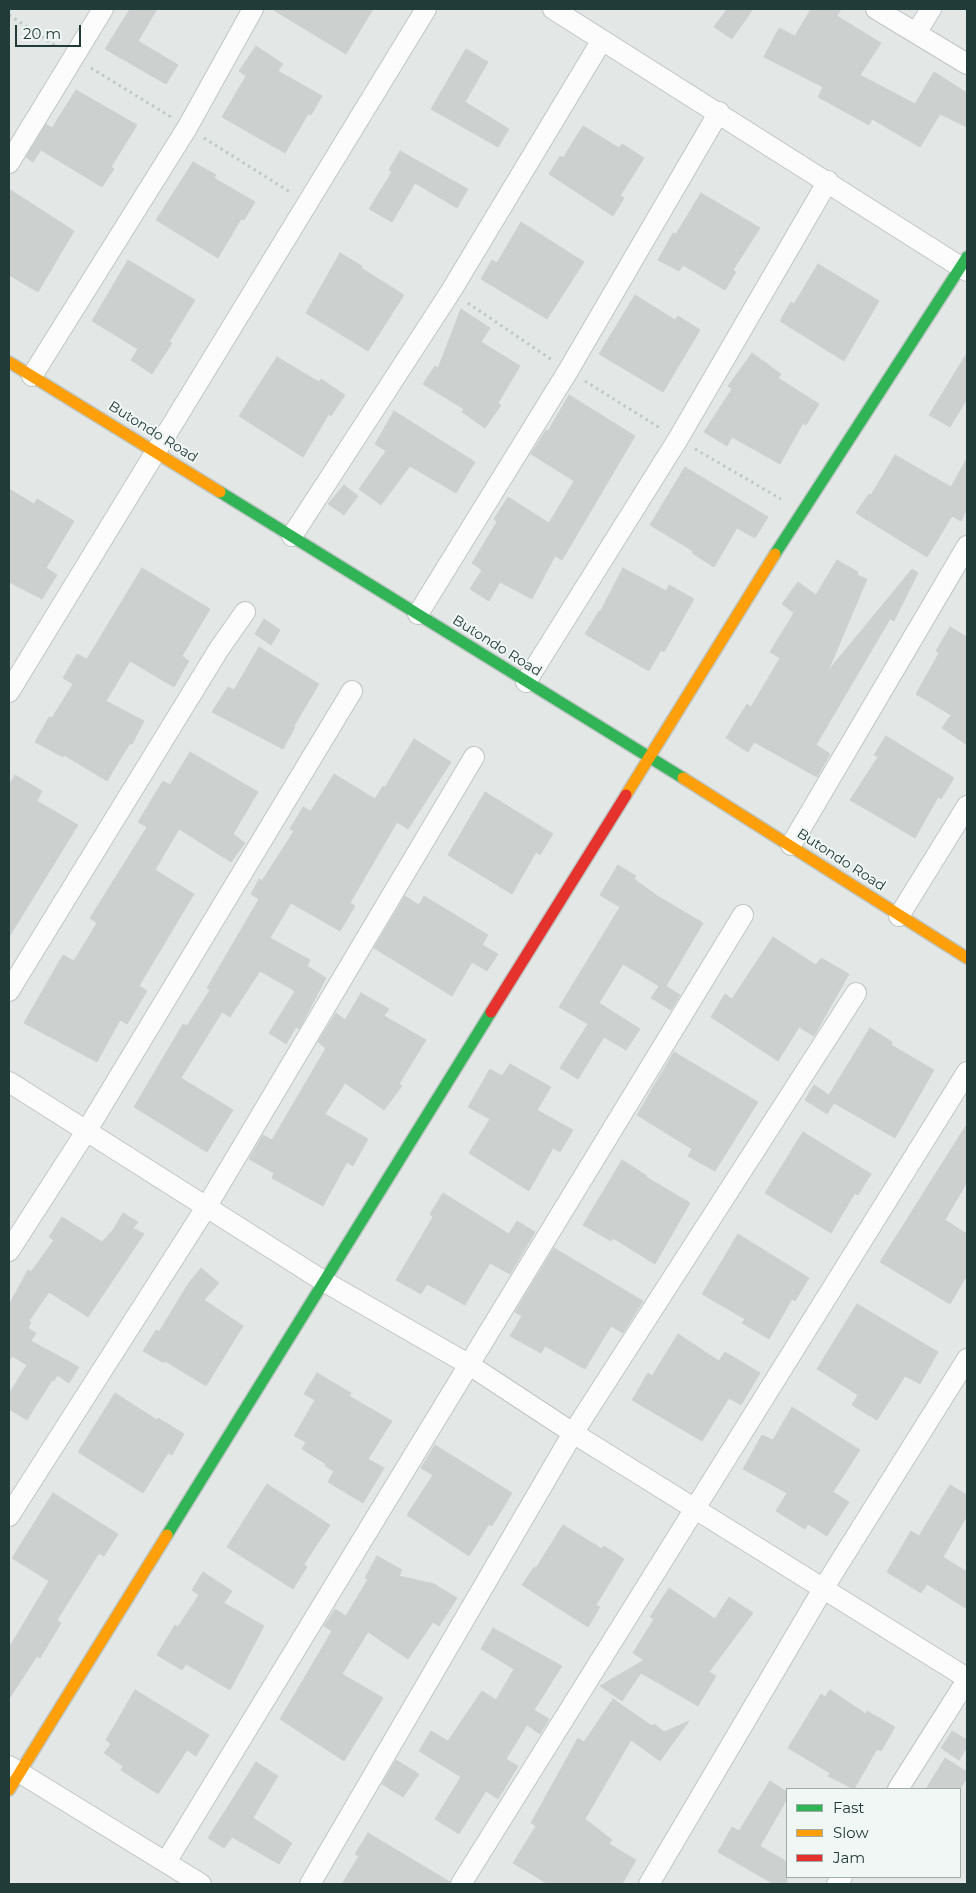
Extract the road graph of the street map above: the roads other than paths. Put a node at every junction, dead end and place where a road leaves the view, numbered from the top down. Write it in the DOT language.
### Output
graph roads {
  1 [pos="103,9"];
  2 [pos="254,9"];
  3 [pos="426,9"];
  4 [pos="553,9"];
  5 [pos="876,9"];
  6 [pos="932,9"];
  7 [pos="916,33"];
  8 [pos="602,40"];
  9 [pos="967,64"];
  10 [pos="719,112"];
  11 [pos="9,163"];
  12 [pos="828,181"];
  13 [pos="965,265"];
  14 [pos="9,362"];
  15 [pos="32,376"];
  16 [pos="156,451"];
  17 [pos="292,536"];
  18 [pos="967,546"];
  19 [pos="245,612"];
  20 [pos="418,614"];
  21 [pos="526,682"];
  22 [pos="352,691"];
  23 [pos="9,692"];
  24 [pos="650,756"];
  25 [pos="474,757"];
  26 [pos="967,806"];
  27 [pos="791,845"];
  28 [pos="743,915"];
  29 [pos="899,916"];
  30 [pos="967,958"];
  31 [pos="9,990"];
  32 [pos="856,993"];
  33 [pos="967,1072"];
  34 [pos="9,1082"];
  35 [pos="87,1130"];
  36 [pos="208,1206"];
  37 [pos="9,1251"];
  38 [pos="325,1282"];
  39 [pos="967,1359"];
  40 [pos="468,1364"];
  41 [pos="573,1433"];
  42 [pos="694,1508"];
  43 [pos="9,1516"];
  44 [pos="823,1589"];
  45 [pos="967,1679"];
  46 [pos="14,1769"];
  47 [pos="899,1788"];
  48 [pos="9,1790"];
  49 [pos="166,1862"];
  50 [pos="201,1884"];
  51 [pos="310,1884"];
  52 [pos="461,1884"];
  53 [pos="649,1884"];
  1 -- 11 [label="street"];
  2 -- 15 [label="street"];
  3 -- 16 [label="street"];
  4 -- 8 [label="street"];
  5 -- 7 [label="street"];
  6 -- 7 [label="street"];
  7 -- 9 [label="street"];
  8 -- 10 [label="street"];
  8 -- 17 [label="street"];
  10 -- 12 [label="street"];
  10 -- 20 [label="street"];
  12 -- 13 [label="street"];
  12 -- 21 [label="street"];
  13 -- 24 [label="street"];
  14 -- 15 [label="street, Butondo Road"];
  15 -- 16 [label="street, Butondo Road"];
  16 -- 17 [label="street, Butondo Road"];
  16 -- 23 [label="street"];
  17 -- 20 [label="street, Butondo Road"];
  18 -- 27 [label="street"];
  19 -- 31 [label="street"];
  20 -- 21 [label="street, Butondo Road"];
  21 -- 24 [label="street, Butondo Road"];
  22 -- 35 [label="street"];
  24 -- 27 [label="street, Butondo Road"];
  24 -- 38 [label="street"];
  25 -- 36 [label="street"];
  26 -- 29 [label="street"];
  27 -- 29 [label="street, Butondo Road"];
  28 -- 40 [label="street"];
  29 -- 30 [label="street, Butondo Road"];
  32 -- 41 [label="street"];
  33 -- 42 [label="street"];
  34 -- 35 [label="street"];
  35 -- 36 [label="street"];
  35 -- 37 [label="street"];
  36 -- 38 [label="street"];
  36 -- 43 [label="street"];
  38 -- 40 [label="street"];
  38 -- 46 [label="street"];
  39 -- 44 [label="street"];
  40 -- 41 [label="street"];
  40 -- 49 [label="street"];
  41 -- 42 [label="street"];
  41 -- 51 [label="street"];
  42 -- 44 [label="street"];
  42 -- 52 [label="street"];
  44 -- 45 [label="street"];
  44 -- 53 [label="street"];
  45 -- 47 [label="street"];
  46 -- 48 [label="street"];
  46 -- 49 [label="street"];
  49 -- 50 [label="street"];
}
